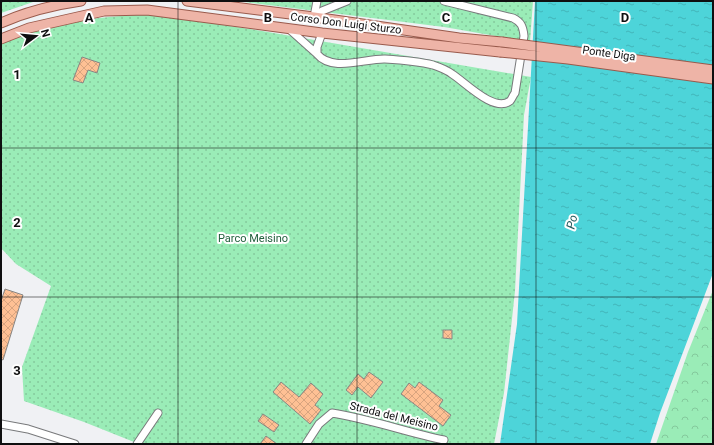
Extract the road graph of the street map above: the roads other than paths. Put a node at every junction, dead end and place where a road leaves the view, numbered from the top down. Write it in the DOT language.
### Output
graph roads {
  1 [pos="81,1"];
  2 [pos="187,1"];
  3 [pos="317,1"];
  4 [pos="346,1"];
  5 [pos="444,1"];
  6 [pos="314,17"];
  7 [pos="1,23"];
  8 [pos="289,28"];
  9 [pos="322,33"];
  10 [pos="1,39"];
  11 [pos="502,42"];
  12 [pos="500,52"];
  13 [pos="317,54"];
  14 [pos="713,70"];
  15 [pos="713,79"];
  16 [pos="158,413"];
  17 [pos="1,424"];
  18 [pos="444,440"];
  19 [pos="75,444"];
  20 [pos="137,444"];
  21 [pos="306,444"];
  1 -- 7 [label="main road"];
  2 -- 6 [label="main road, Corso Don Luigi Sturzo"];
  3 -- 6 [label="street"];
  4 -- 6 [label="street"];
  5 -- 13 [label="street"];
  6 -- 11 [label="main road, Corso Don Luigi Sturzo"];
  8 -- 9 [label="main road, Corso Don Luigi Sturzo"];
  8 -- 10 [label="main road, Corso Don Luigi Sturzo"];
  8 -- 13 [label="street"];
  9 -- 12 [label="main road, Corso Don Luigi Sturzo"];
  9 -- 13 [label="street"];
  11 -- 14 [label="main road, Ponte Diga, bridge"];
  12 -- 15 [label="main road, Ponte Diga, bridge"];
  16 -- 20 [label="street"];
  17 -- 19 [label="street"];
  18 -- 21 [label="street, Strada del Meisino"];
}
